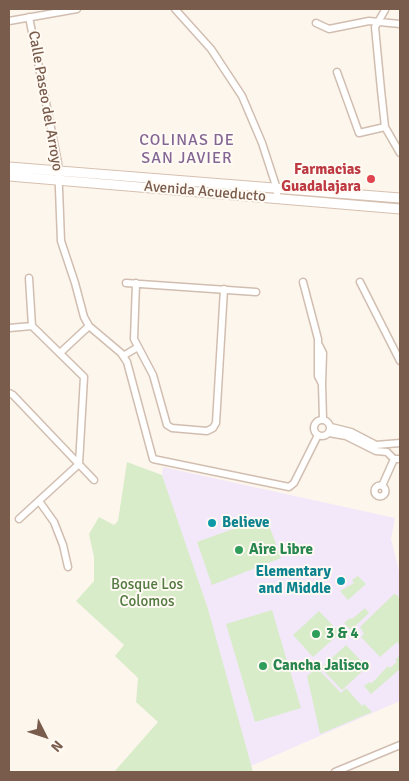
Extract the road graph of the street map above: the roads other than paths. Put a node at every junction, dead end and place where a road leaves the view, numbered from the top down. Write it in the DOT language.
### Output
graph roads {
  1 [pos="77,9"];
  2 [pos="175,9"];
  3 [pos="385,10"];
  4 [pos="29,17"];
  5 [pos="9,21"];
  6 [pos="378,21"];
  7 [pos="316,23"];
  8 [pos="400,24"];
  9 [pos="337,72"];
  10 [pos="385,127"];
  11 [pos="400,152"];
  12 [pos="9,167"];
  13 [pos="58,175"];
  14 [pos="9,176"];
  15 [pos="277,194"];
  16 [pos="400,198"];
  17 [pos="400,209"];
  18 [pos="29,278"];
  19 [pos="303,282"];
  20 [pos="360,282"];
  21 [pos="126,283"];
  22 [pos="136,284"];
  23 [pos="224,290"];
  24 [pos="256,292"];
  25 [pos="32,326"];
  26 [pos="89,326"];
  27 [pos="9,328"];
  28 [pos="138,347"];
  29 [pos="60,353"];
  30 [pos="123,356"];
  31 [pos="400,357"];
  32 [pos="9,393"];
  33 [pos="322,419"];
  34 [pos="330,430"];
  35 [pos="318,435"];
  36 [pos="400,443"];
  37 [pos="397,459"];
  38 [pos="79,464"];
  39 [pos="94,480"];
  40 [pos="382,486"];
  41 [pos="39,501"];
  42 [pos="19,519"];
  43 [pos="68,567"];
  44 [pos="400,745"];
  45 [pos="334,772"];
  1 -- 4 [label="street"];
  2 -- 15 [label="street"];
  3 -- 6 [label="street"];
  4 -- 5 [label="street"];
  4 -- 13 [label="street, Calle Paseo del Arroyo"];
  6 -- 7 [label="street"];
  6 -- 8 [label="street"];
  6 -- 10 [label="street"];
  9 -- 10 [label="street"];
  10 -- 11 [label="street"];
  12 -- 13 [label="main road, Avenida Acueducto"];
  13 -- 14 [label="main road, Avenida Acueducto"];
  13 -- 15 [label="main road, Avenida Acueducto"];
  13 -- 26 [label="street, Calle Paseo del Arroyo"];
  15 -- 16 [label="main road, Avenida Acueducto"];
  15 -- 17 [label="main road, Avenida Acueducto"];
  18 -- 25 [label="street"];
  19 -- 33 [label="street"];
  20 -- 31 [label="street"];
  21 -- 22 [label="street"];
  22 -- 23 [label="street"];
  22 -- 28 [label="street"];
  23 -- 24 [label="street"];
  23 -- 28 [label="street"];
  25 -- 27 [label="street"];
  25 -- 29 [label="street"];
  26 -- 29 [label="street"];
  26 -- 30 [label="street, Calle Paseo del Arroyo"];
  28 -- 30 [label="street"];
  29 -- 38 [label="street"];
  30 -- 35 [label="street, Calle Paseo del Arroyo"];
  32 -- 38 [label="street"];
  33 -- 34 [label="street"];
  33 -- 35 [label="street"];
  34 -- 35 [label="street"];
  34 -- 36 [label="street"];
  34 -- 37 [label="street"];
  37 -- 40 [label="street"];
  38 -- 39 [label="street"];
  38 -- 41 [label="street"];
  41 -- 42 [label="street"];
  41 -- 43 [label="street"];
  44 -- 45 [label="street"];
}
